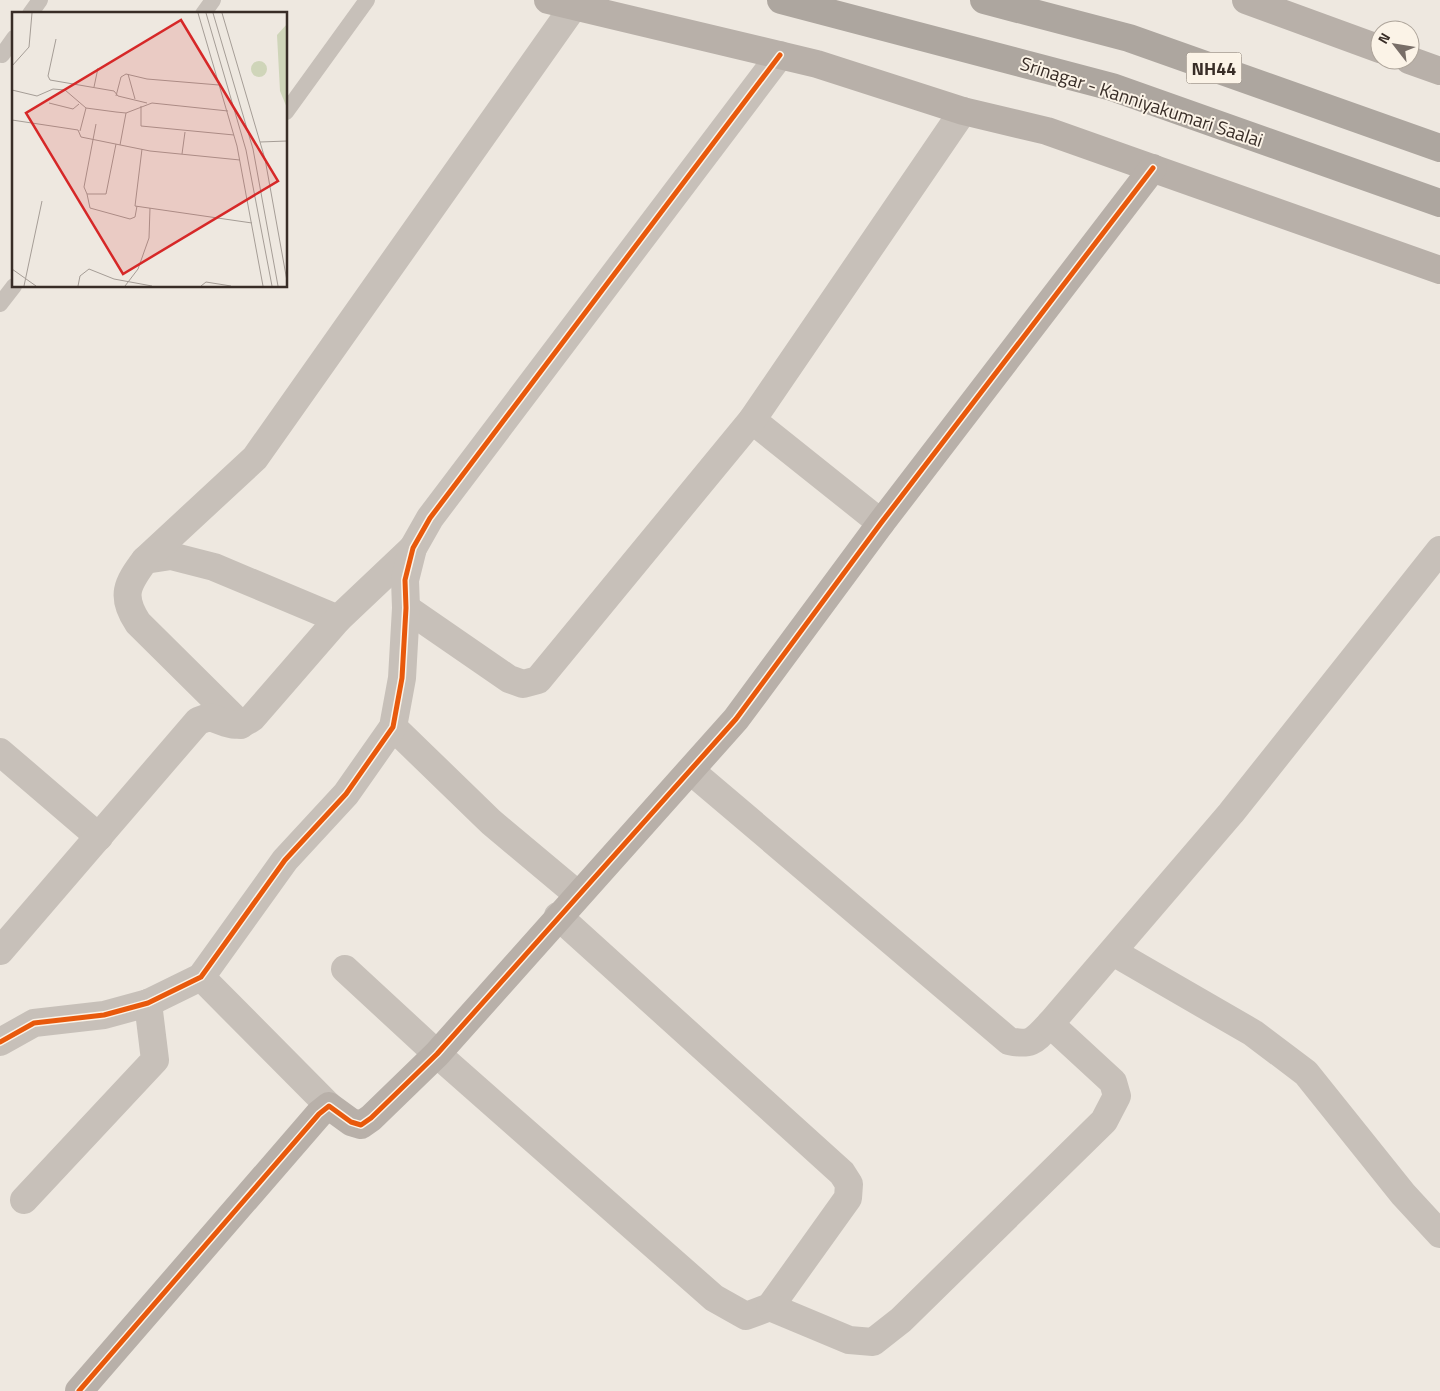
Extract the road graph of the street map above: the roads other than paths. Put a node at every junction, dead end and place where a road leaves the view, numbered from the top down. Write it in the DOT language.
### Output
graph roads {
  1 [pos="40,0"];
  2 [pos="213,0"];
  3 [pos="366,0"];
  4 [pos="548,0"];
  5 [pos="782,0"];
  6 [pos="984,0"];
  7 [pos="1246,0"];
  8 [pos="574,6"];
  9 [pos="31,12"];
  10 [pos="205,12"];
  11 [pos="12,41"];
  12 [pos="1370,45"];
  13 [pos="2,55"];
  14 [pos="780,55"];
  15 [pos="1420,64"];
  16 [pos="1440,72"];
  17 [pos="288,109"];
  18 [pos="963,111"];
  19 [pos="1440,148"];
  20 [pos="1153,168"];
  21 [pos="1440,203"];
  22 [pos="1440,270"];
  23 [pos="12,288"];
  24 [pos="0,304"];
  25 [pos="752,420"];
  26 [pos="881,522"];
  27 [pos="413,548"];
  28 [pos="1440,550"];
  29 [pos="145,560"];
  30 [pos="406,608"];
  31 [pos="338,619"];
  32 [pos="241,725"];
  33 [pos="394,727"];
  34 [pos="0,752"];
  35 [pos="691,771"];
  36 [pos="99,837"];
  37 [pos="577,894"];
  38 [pos="558,916"];
  39 [pos="0,951"];
  40 [pos="1113,952"];
  41 [pos="345,969"];
  42 [pos="201,977"];
  43 [pos="148,1003"];
  44 [pos="1050,1024"];
  45 [pos="0,1042"];
  46 [pos="437,1054"];
  47 [pos="329,1106"];
  48 [pos="24,1200"];
  49 [pos="1440,1234"];
  50 [pos="770,1307"];
  51 [pos="79,1391"];
  1 -- 9 [label="lane"];
  2 -- 10 [label="lane"];
  3 -- 17 [label="lane"];
  4 -- 8 [label="street"];
  5 -- 21 [label="highway, Srinagar - Kanniyakumari Saalai / NH44"];
  6 -- 19 [label="highway, NH44"];
  7 -- 12 [label="street"];
  8 -- 14 [label="street"];
  8 -- 29 [label="street"];
  11 -- 13 [label="lane"];
  14 -- 18 [label="street"];
  14 -- 27 [label="street"];
  15 -- 16 [label="street"];
  18 -- 20 [label="street"];
  18 -- 25 [label="street"];
  20 -- 22 [label="street"];
  20 -- 26 [label="street"];
  23 -- 24 [label="lane"];
  25 -- 26 [label="street"];
  25 -- 30 [label="street"];
  26 -- 35 [label="street"];
  27 -- 30 [label="street"];
  27 -- 31 [label="street"];
  28 -- 40 [label="street"];
  29 -- 31 [label="street"];
  29 -- 32 [label="street"];
  30 -- 33 [label="street"];
  31 -- 32 [label="street"];
  32 -- 36 [label="street"];
  33 -- 37 [label="street"];
  33 -- 42 [label="street"];
  34 -- 36 [label="street"];
  35 -- 37 [label="street"];
  35 -- 44 [label="street"];
  36 -- 39 [label="street"];
  37 -- 38 [label="street"];
  38 -- 46 [label="street"];
  38 -- 50 [label="street"];
  40 -- 44 [label="street"];
  40 -- 49 [label="street"];
  41 -- 46 [label="street"];
  42 -- 43 [label="street"];
  42 -- 47 [label="street"];
  43 -- 45 [label="street"];
  43 -- 48 [label="street"];
  44 -- 50 [label="street"];
  46 -- 47 [label="street"];
  46 -- 50 [label="street"];
  47 -- 51 [label="street"];
}
